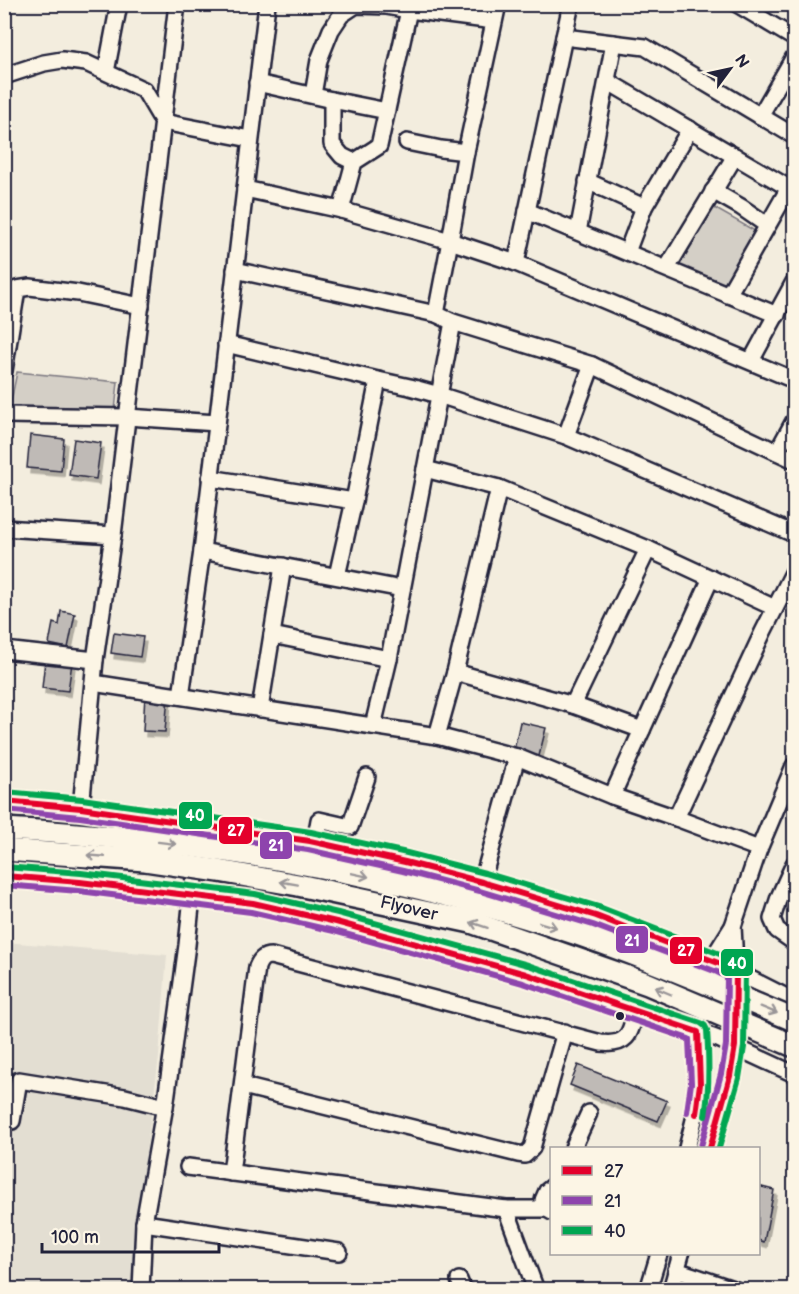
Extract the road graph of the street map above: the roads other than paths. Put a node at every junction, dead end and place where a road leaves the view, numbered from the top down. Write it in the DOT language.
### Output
graph roads {
  1 [pos="119,4"];
  2 [pos="177,4"];
  3 [pos="267,4"];
  4 [pos="498,4"];
  5 [pos="571,4"];
  6 [pos="737,4"];
  7 [pos="409,10"];
  8 [pos="494,21"];
  9 [pos="792,31"];
  10 [pos="564,37"];
  11 [pos="614,44"];
  12 [pos="795,57"];
  13 [pos="106,72"];
  14 [pos="4,76"];
  15 [pos="607,81"];
  16 [pos="257,83"];
  17 [pos="313,96"];
  18 [pos="332,100"];
  19 [pos="387,111"];
  20 [pos="760,116"];
  21 [pos="163,122"];
  22 [pos="690,129"];
  23 [pos="795,136"];
  24 [pos="250,139"];
  25 [pos="407,142"];
  26 [pos="466,152"];
  27 [pos="735,156"];
  28 [pos="354,162"];
  29 [pos="587,181"];
  30 [pos="245,189"];
  31 [pos="792,190"];
  32 [pos="713,191"];
  33 [pos="645,207"];
  34 [pos="341,210"];
  35 [pos="527,211"];
  36 [pos="767,225"];
  37 [pos="578,232"];
  38 [pos="450,242"];
  39 [pos="627,252"];
  40 [pos="516,263"];
  41 [pos="666,268"];
  42 [pos="235,270"];
  43 [pos="795,282"];
  44 [pos="728,295"];
  45 [pos="141,306"];
  46 [pos="436,314"];
  47 [pos="777,315"];
  48 [pos="453,322"];
  49 [pos="226,344"];
  50 [pos="751,361"];
  51 [pos="592,365"];
  52 [pos="4,370"];
  53 [pos="378,380"];
  54 [pos="795,380"];
  55 [pos="439,395"];
  56 [pos="4,416"];
  57 [pos="128,417"];
  58 [pos="795,421"];
  59 [pos="217,423"];
  60 [pos="566,436"];
  61 [pos="777,452"];
  62 [pos="795,460"];
  63 [pos="425,469"];
  64 [pos="210,478"];
  65 [pos="499,488"];
  66 [pos="354,501"];
  67 [pos="4,528"];
  68 [pos="795,534"];
  69 [pos="113,536"];
  70 [pos="648,549"];
  71 [pos="202,551"];
  72 [pos="283,566"];
  73 [pos="795,571"];
  74 [pos="337,576"];
  75 [pos="711,578"];
  76 [pos="402,589"];
  77 [pos="776,608"];
  78 [pos="272,635"];
  79 [pos="4,650"];
  80 [pos="389,659"];
  81 [pos="95,660"];
  82 [pos="455,672"];
  83 [pos="93,683"];
  84 [pos="181,696"];
  85 [pos="573,705"];
  86 [pos="260,709"];
  87 [pos="373,726"];
  88 [pos="642,730"];
  89 [pos="437,736"];
  90 [pos="517,757"];
  91 [pos="795,766"];
  92 [pos="367,777"];
  93 [pos="612,796"];
  94 [pos="4,801"];
  95 [pos="81,808"];
  96 [pos="676,818"];
  97 [pos="199,825"];
  98 [pos="4,829"];
  99 [pos="315,842"];
  100 [pos="759,849"];
  101 [pos="4,850"];
  102 [pos="795,864"];
  103 [pos="4,876"];
  104 [pos="482,882"];
  105 [pos="193,896"];
  106 [pos="734,926"];
  107 [pos="795,942"];
  108 [pos="711,960"];
  109 [pos="736,972"];
  110 [pos="795,1001"];
  111 [pos="636,1010"];
  112 [pos="795,1020"];
  113 [pos="565,1032"];
  114 [pos="698,1032"];
  115 [pos="735,1046"];
  116 [pos="795,1046"];
  117 [pos="795,1074"];
  118 [pos="243,1086"];
  119 [pos="165,1107"];
  120 [pos="590,1113"];
  121 [pos="12,1121"];
  122 [pos="574,1147"];
  123 [pos="687,1147"];
  124 [pos="711,1147"];
  125 [pos="188,1167"];
  126 [pos="231,1173"];
  127 [pos="550,1189"];
  128 [pos="507,1209"];
  129 [pos="549,1210"];
  130 [pos="144,1223"];
  131 [pos="339,1252"];
  132 [pos="659,1255"];
  133 [pos="681,1255"];
  134 [pos="676,1270"];
  135 [pos="141,1290"];
  136 [pos="536,1290"];
  137 [pos="648,1290"];
  138 [pos="671,1290"];
  139 [pos="736,1290"];
  1 -- 13 [label="street"];
  2 -- 21 [label="street"];
  3 -- 16 [label="street"];
  4 -- 8 [label="street"];
  5 -- 10 [label="street"];
  6 -- 9 [label="street"];
  7 -- 8 [label="street"];
  7 -- 17 [label="street"];
  7 -- 19 [label="street"];
  8 -- 26 [label="street"];
  10 -- 11 [label="street"];
  10 -- 35 [label="street"];
  11 -- 15 [label="street"];
  11 -- 20 [label="street"];
  12 -- 20 [label="street"];
  13 -- 14 [label="street"];
  13 -- 21 [label="street"];
  15 -- 22 [label="street"];
  15 -- 29 [label="street"];
  16 -- 17 [label="street"];
  16 -- 24 [label="street"];
  17 -- 18 [label="street"];
  18 -- 19 [label="street"];
  18 -- 28 [label="street"];
  19 -- 28 [label="street"];
  20 -- 23 [label="street"];
  21 -- 24 [label="street"];
  21 -- 45 [label="street"];
  22 -- 27 [label="street"];
  22 -- 33 [label="street"];
  24 -- 30 [label="street"];
  25 -- 26 [label="street"];
  26 -- 38 [label="street"];
  27 -- 31 [label="street"];
  27 -- 32 [label="street"];
  28 -- 34 [label="street"];
  29 -- 33 [label="street"];
  29 -- 37 [label="street"];
  30 -- 34 [label="street"];
  30 -- 42 [label="street"];
  31 -- 36 [label="street"];
  32 -- 36 [label="street"];
  32 -- 41 [label="street"];
  33 -- 39 [label="street"];
  34 -- 38 [label="street"];
  35 -- 37 [label="street"];
  35 -- 40 [label="street"];
  36 -- 44 [label="street"];
  37 -- 39 [label="street"];
  38 -- 40 [label="street"];
  38 -- 46 [label="street"];
  39 -- 41 [label="street"];
  40 -- 50 [label="street"];
  41 -- 44 [label="street"];
  42 -- 46 [label="street"];
  42 -- 49 [label="street"];
  43 -- 47 [label="street"];
  44 -- 47 [label="street"];
  45 -- 52 [label="street"];
  45 -- 57 [label="street"];
  46 -- 48 [label="street"];
  47 -- 50 [label="street"];
  48 -- 51 [label="street"];
  48 -- 55 [label="street"];
  49 -- 53 [label="street"];
  49 -- 59 [label="street"];
  50 -- 54 [label="street"];
  51 -- 60 [label="street"];
  51 -- 61 [label="street"];
  53 -- 55 [label="street"];
  53 -- 66 [label="street"];
  55 -- 60 [label="street"];
  55 -- 63 [label="street"];
  56 -- 57 [label="street"];
  57 -- 59 [label="street"];
  57 -- 69 [label="street"];
  58 -- 61 [label="street"];
  59 -- 64 [label="street"];
  60 -- 68 [label="street"];
  61 -- 62 [label="street"];
  63 -- 65 [label="street"];
  63 -- 76 [label="street"];
  64 -- 66 [label="street"];
  64 -- 71 [label="street"];
  65 -- 70 [label="street"];
  65 -- 82 [label="street"];
  66 -- 74 [label="street"];
  67 -- 69 [label="street"];
  69 -- 81 [label="street"];
  70 -- 75 [label="street"];
  70 -- 85 [label="street"];
  71 -- 72 [label="street"];
  71 -- 84 [label="street"];
  72 -- 74 [label="street"];
  72 -- 78 [label="street"];
  73 -- 77 [label="street"];
  74 -- 76 [label="street"];
  75 -- 77 [label="street"];
  75 -- 88 [label="street"];
  76 -- 80 [label="street"];
  77 -- 96 [label="street"];
  78 -- 80 [label="street"];
  78 -- 86 [label="street"];
  79 -- 81 [label="street"];
  80 -- 87 [label="street"];
  81 -- 83 [label="street"];
  82 -- 85 [label="street"];
  82 -- 89 [label="street"];
  83 -- 84 [label="street"];
  83 -- 95 [label="street"];
  84 -- 86 [label="street"];
  85 -- 88 [label="street"];
  86 -- 87 [label="street"];
  87 -- 89 [label="street"];
  88 -- 93 [label="street"];
  89 -- 90 [label="street"];
  90 -- 93 [label="street"];
  90 -- 104 [label="street"];
  91 -- 100 [label="street"];
  92 -- 99 [label="street"];
  93 -- 96 [label="street"];
  94 -- 95 [label="street"];
  95 -- 97 [label="street"];
  96 -- 100 [label="street"];
  97 -- 99 [label="street"];
  97 -- 105 [label="street"];
  98 -- 112 [label="highway, Flyover, one-way, bridge"];
  99 -- 104 [label="street"];
  100 -- 106 [label="street"];
  116 -- 101 [label="highway, Flyover, one-way, bridge"];
  102 -- 107 [label="street"];
  103 -- 105 [label="street"];
  104 -- 108 [label="street"];
  105 -- 111 [label="street"];
  105 -- 119 [label="street"];
  106 -- 108 [label="street"];
  106 -- 109 [label="street"];
  108 -- 109 [label="street"];
  108 -- 114 [label="street"];
  109 -- 110 [label="street"];
  109 -- 115 [label="street"];
  111 -- 113 [label="street"];
  111 -- 114 [label="street"];
  113 -- 118 [label="street"];
  113 -- 118 [label="street"];
  114 -- 115 [label="street"];
  114 -- 123 [label="street"];
  115 -- 117 [label="street"];
  115 -- 124 [label="street"];
  118 -- 126 [label="street"];
  119 -- 121 [label="street"];
  119 -- 130 [label="street"];
  120 -- 122 [label="street"];
  125 -- 126 [label="street"];
  126 -- 128 [label="street"];
  127 -- 129 [label="street"];
  128 -- 129 [label="street"];
  128 -- 136 [label="street"];
  130 -- 131 [label="street"];
  130 -- 135 [label="street"];
  132 -- 137 [label="street"];
  133 -- 134 [label="street"];
  134 -- 138 [label="street"];
  134 -- 139 [label="street"];
}
